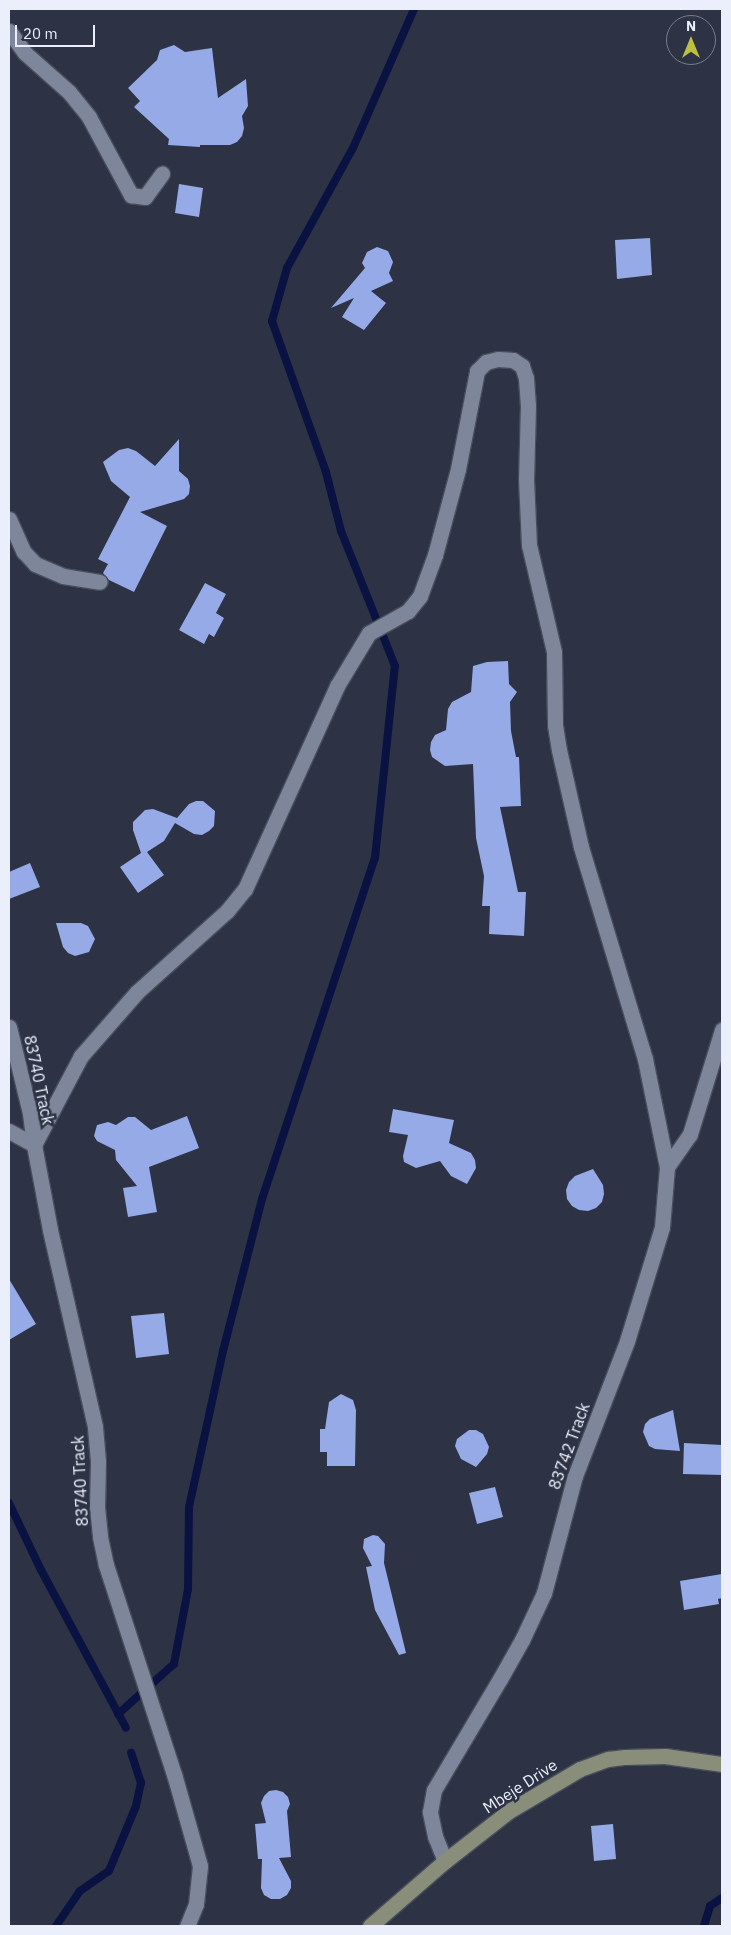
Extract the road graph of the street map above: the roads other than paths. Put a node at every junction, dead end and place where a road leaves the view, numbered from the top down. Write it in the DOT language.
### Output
graph roads {
  1 [pos="9,31"];
  2 [pos="162,174"];
  3 [pos="9,519"];
  4 [pos="100,582"];
  5 [pos="9,1027"];
  6 [pos="722,1030"];
  7 [pos="9,1131"];
  8 [pos="34,1144"];
  9 [pos="668,1167"];
  10 [pos="722,1764"];
  11 [pos="445,1861"];
  12 [pos="187,1926"];
  13 [pos="370,1926"];
  1 -- 2 [label="street"];
  3 -- 4 [label="street"];
  5 -- 8 [label="street, 83740 Track"];
  6 -- 9 [label="street, 83742 Track"];
  7 -- 8 [label="street"];
  8 -- 9 [label="street"];
  8 -- 12 [label="street, 83740 Track"];
  9 -- 11 [label="street, 83742 Track"];
  10 -- 11 [label="street, Mbeje Drive"];
  11 -- 13 [label="street, Mbeje Drive"];
}
